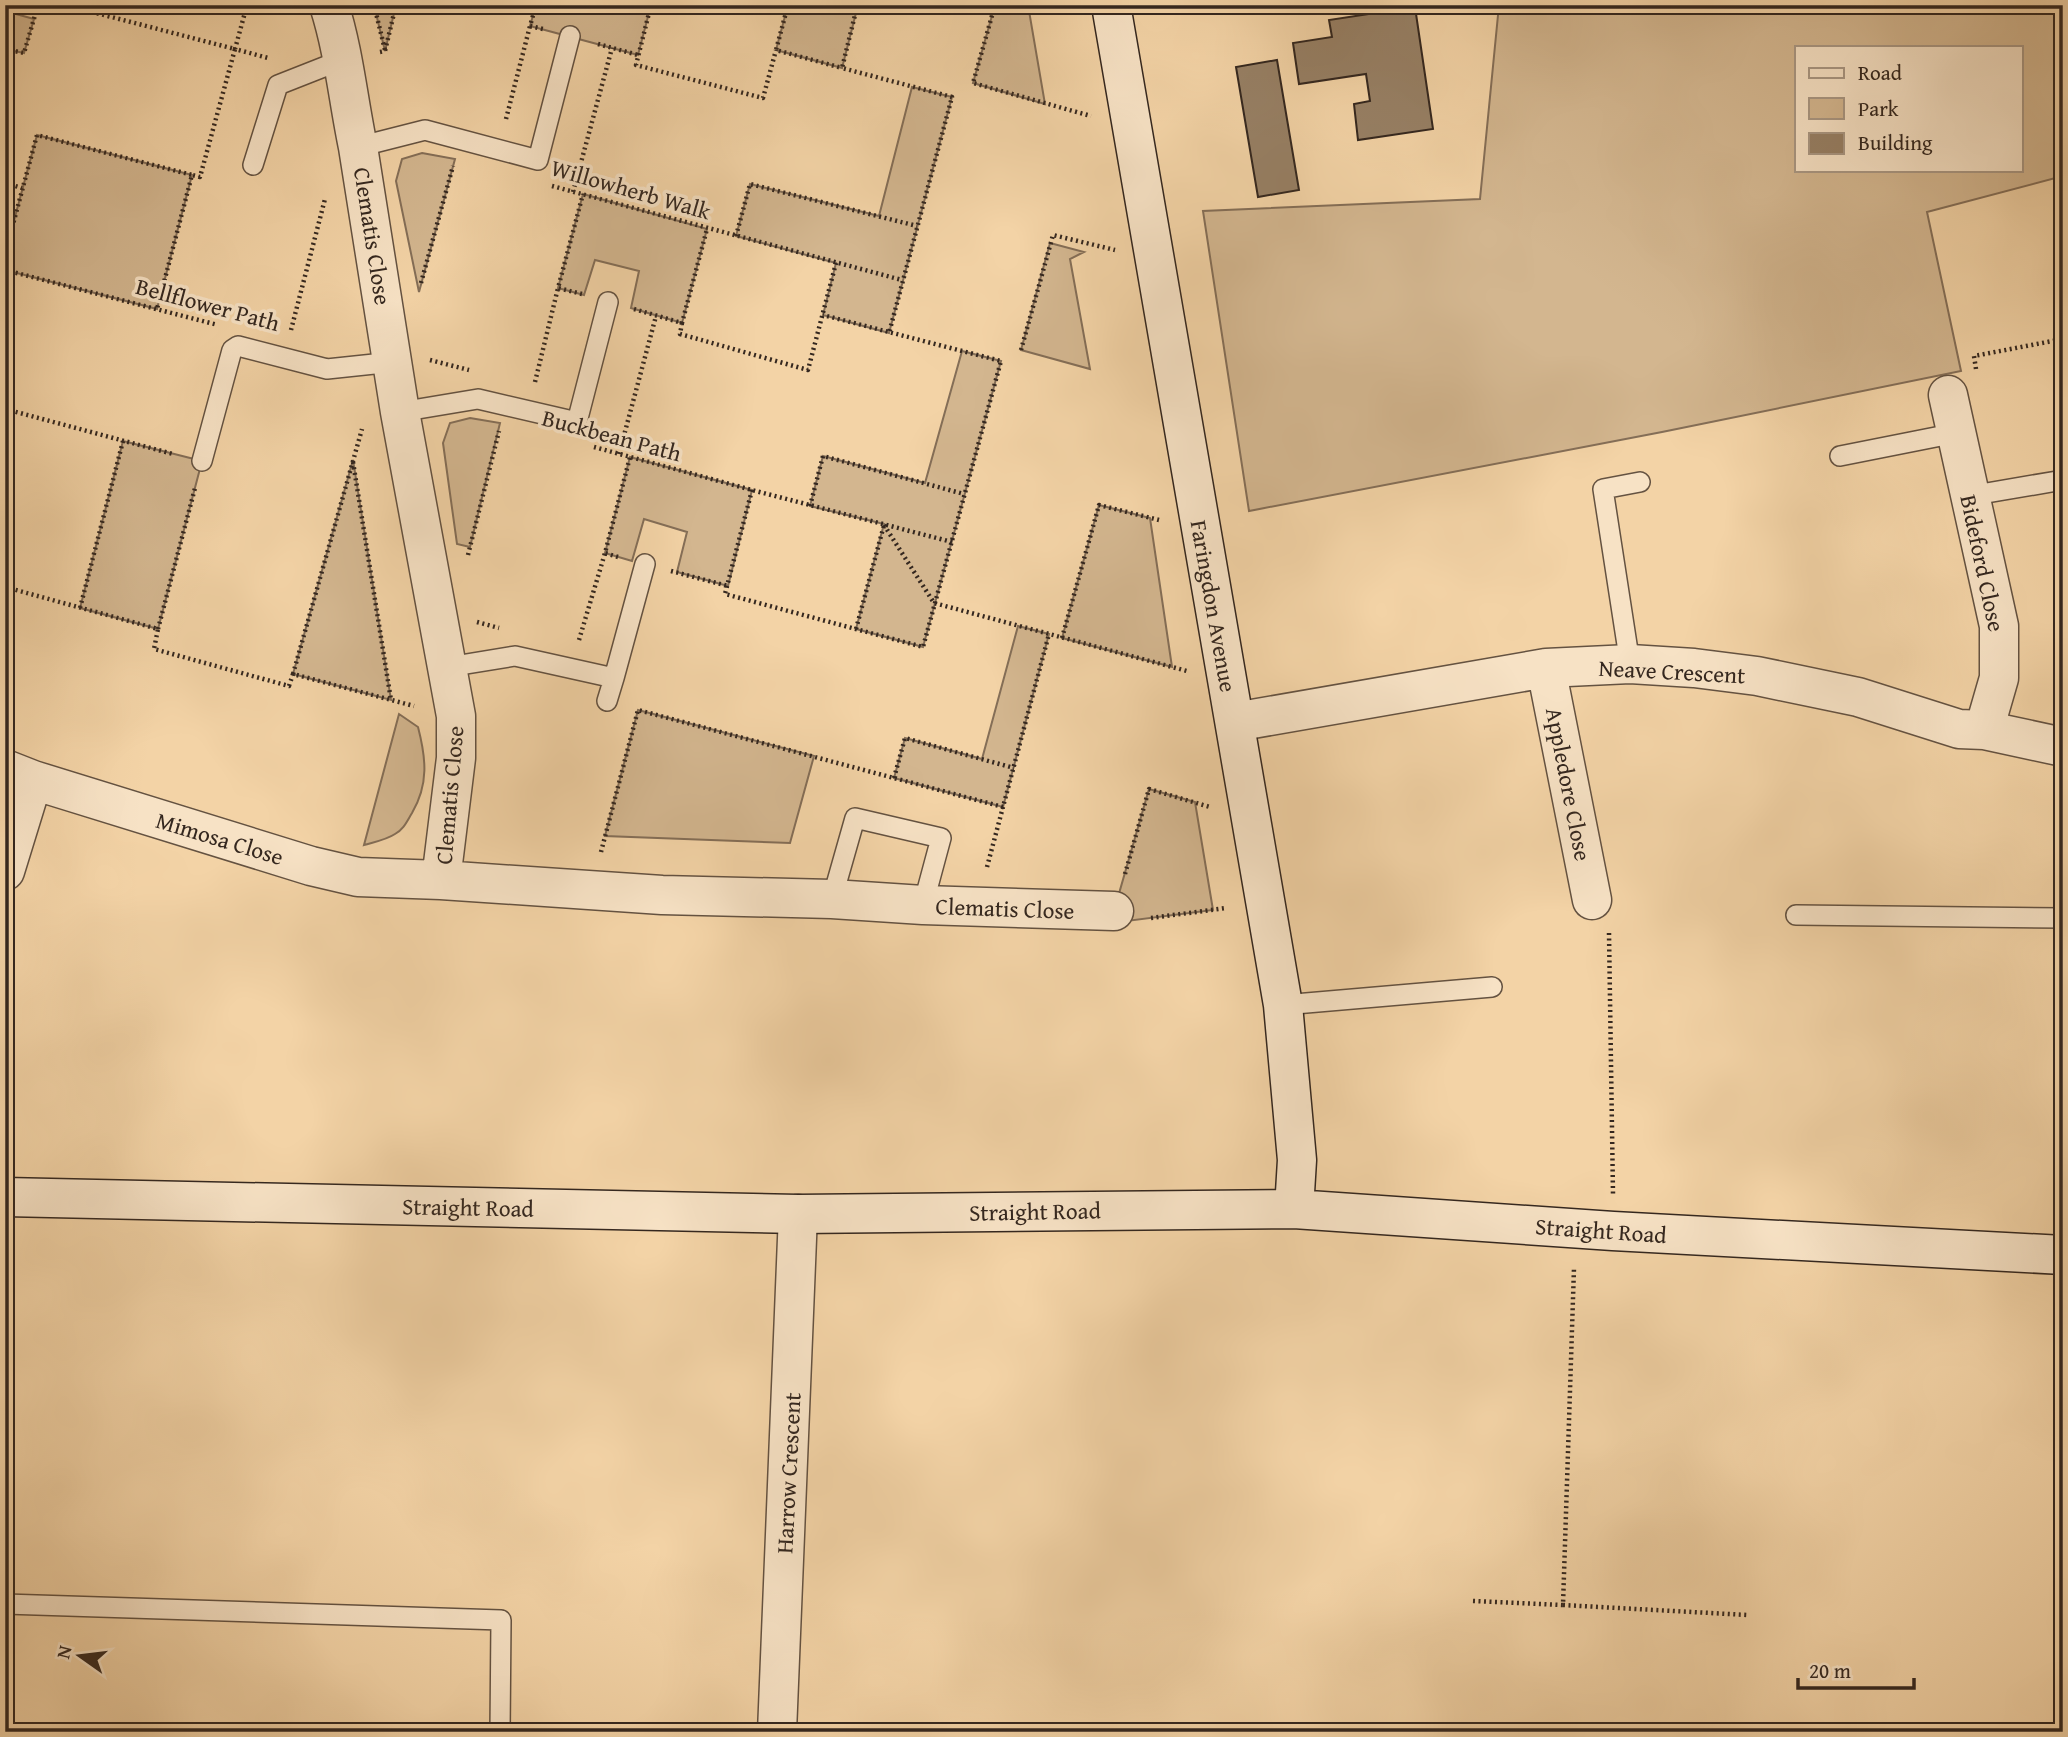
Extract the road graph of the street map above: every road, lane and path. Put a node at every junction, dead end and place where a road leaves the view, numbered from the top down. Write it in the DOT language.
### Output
graph roads {
  1 [pos="38,5"];
  2 [pos="65,5"];
  3 [pos="247,5"];
  4 [pos="329,5"];
  5 [pos="373,5"];
  6 [pos="652,5"];
  7 [pos="788,5"];
  8 [pos="835,5"];
  9 [pos="995,5"];
  10 [pos="1111,5"];
  11 [pos="89,8"];
  12 [pos="857,8"];
  13 [pos="530,26"];
  14 [pos="570,36"];
  15 [pos="612,48"];
  16 [pos="5,49"];
  17 [pos="235,49"];
  18 [pos="776,50"];
  19 [pos="385,51"];
  20 [pos="274,59"];
  21 [pos="344,59"];
  22 [pos="842,68"];
  23 [pos="506,119"];
  24 [pos="1132,128"];
  25 [pos="358,147"];
  26 [pos="455,159"];
  27 [pos="538,160"];
  28 [pos="253,165"];
  29 [pos="192,175"];
  30 [pos="5,183"];
  31 [pos="22,188"];
  32 [pos="573,192"];
  33 [pos="326,199"];
  34 [pos="916,226"];
  35 [pos="736,236"];
  36 [pos="5,254"];
  37 [pos="1156,261"];
  38 [pos="836,263"];
  39 [pos="5,270"];
  40 [pos="902,280"];
  41 [pos="558,288"];
  42 [pos="419,292"];
  43 [pos="608,302"];
  44 [pos="157,309"];
  45 [pos="823,315"];
  46 [pos="656,316"];
  47 [pos="682,323"];
  48 [pos="222,326"];
  49 [pos="889,333"];
  50 [pos="2063,339"];
  51 [pos="288,343"];
  52 [pos="1021,350"];
  53 [pos="408,360"];
  54 [pos="473,371"];
  55 [pos="534,387"];
  56 [pos="1948,395"];
  57 [pos="5,409"];
  58 [pos="400,412"];
  59 [pos="500,424"];
  60 [pos="1956,433"];
  61 [pos="123,441"];
  62 [pos="586,445"];
  63 [pos="619,454"];
  64 [pos="1840,456"];
  65 [pos="353,460"];
  66 [pos="202,461"];
  67 [pos="2063,480"];
  68 [pos="1640,482"];
  69 [pos="752,490"];
  70 [pos="964,494"];
  71 [pos="1969,496"];
  72 [pos="810,506"];
  73 [pos="884,524"];
  74 [pos="1201,531"];
  75 [pos="952,542"];
  76 [pos="604,553"];
  77 [pos="467,561"];
  78 [pos="645,564"];
  79 [pos="5,587"];
  80 [pos="934,603"];
  81 [pos="437,607"];
  82 [pos="80,608"];
  83 [pos="158,629"];
  84 [pos="856,629"];
  85 [pos="511,631"];
  86 [pos="1049,635"];
  87 [pos="1062,638"];
  88 [pos="577,648"];
  89 [pos="1630,664"];
  90 [pos="448,667"];
  91 [pos="1546,668"];
  92 [pos="293,674"];
  93 [pos="614,678"];
  94 [pos="1229,682"];
  95 [pos="391,700"];
  96 [pos="607,701"];
  97 [pos="456,716"];
  98 [pos="1235,722"];
  99 [pos="1983,730"];
  100 [pos="2063,747"];
  101 [pos="1014,768"];
  102 [pos="19,774"];
  103 [pos="894,778"];
  104 [pos="1003,807"];
  105 [pos="1251,819"];
  106 [pos="5,871"];
  107 [pos="441,880"];
  108 [pos="592,892"];
  109 [pos="832,899"];
  110 [pos="1592,900"];
  111 [pos="923,905"];
  112 [pos="1266,905"];
  113 [pos="976,906"];
  114 [pos="1114,911"];
  115 [pos="1796,915"];
  116 [pos="2063,918"];
  117 [pos="1492,987"];
  118 [pos="1283,1005"];
  119 [pos="5,1197"];
  120 [pos="1294,1209"];
  121 [pos="798,1214"];
  122 [pos="1575,1229"];
  123 [pos="1614,1231"];
  124 [pos="2063,1255"];
  125 [pos="1473,1601"];
  126 [pos="5,1604"];
  127 [pos="1563,1605"];
  128 [pos="1747,1615"];
  129 [pos="2063,1728"];
  130 [pos="500,1732"];
  131 [pos="777,1732"];
  132 [pos="2058,1732"];
  1 -- 16 [label="path"];
  2 -- 11 [label="path"];
  3 -- 17 [label="path"];
  4 -- 21 [label="street, Clematis Close"];
  5 -- 19 [label="path"];
  6 -- 18 [label="path"];
  7 -- 18 [label="path"];
  8 -- 12 [label="path"];
  9 -- 24 [label="path"];
  10 -- 24 [label="street, Faringdon Avenue"];
  11 -- 17 [label="path"];
  12 -- 22 [label="path"];
  13 -- 23 [label="path"];
  14 -- 27 [label="lane"];
  15 -- 32 [label="path"];
  17 -- 20 [label="path"];
  17 -- 29 [label="path"];
  18 -- 22 [label="path"];
  21 -- 25 [label="street, Clematis Close"];
  21 -- 28 [label="lane"];
  22 -- 34 [label="path"];
  24 -- 37 [label="street, Faringdon Avenue"];
  25 -- 27 [label="lane"];
  25 -- 53 [label="street, Clematis Close"];
  26 -- 42 [label="path"];
  27 -- 32 [label="path, Willowherb Walk"];
  29 -- 31 [label="path"];
  29 -- 44 [label="path"];
  30 -- 31 [label="path"];
  31 -- 36 [label="path"];
  32 -- 35 [label="path, Willowherb Walk"];
  33 -- 51 [label="path, Bellflower Path"];
  34 -- 35 [label="path, Willowherb Walk"];
  34 -- 40 [label="path"];
  35 -- 38 [label="path, Willowherb Walk"];
  37 -- 52 [label="path"];
  37 -- 74 [label="street, Faringdon Avenue"];
  38 -- 40 [label="path, Willowherb Walk"];
  38 -- 45 [label="path"];
  39 -- 44 [label="path, Bellflower Path"];
  40 -- 49 [label="path"];
  41 -- 55 [label="path"];
  43 -- 58 [label="lane"];
  44 -- 48 [label="path, Bellflower Path"];
  45 -- 47 [label="path"];
  45 -- 49 [label="path"];
  46 -- 63 [label="path"];
  49 -- 70 [label="path"];
  50 -- 56 [label="path"];
  53 -- 54 [label="path"];
  53 -- 58 [label="street, Clematis Close"];
  53 -- 66 [label="lane"];
  56 -- 60 [label="street, Bideford Close"];
  57 -- 61 [label="path"];
  58 -- 65 [label="path"];
  58 -- 81 [label="street, Clematis Close"];
  59 -- 77 [label="path"];
  60 -- 64 [label="lane"];
  60 -- 71 [label="street, Bideford Close"];
  61 -- 66 [label="path"];
  61 -- 82 [label="path"];
  62 -- 63 [label="path, Buckbean Path"];
  63 -- 69 [label="path, Buckbean Path"];
  65 -- 92 [label="path"];
  65 -- 95 [label="path"];
  66 -- 83 [label="path"];
  67 -- 71 [label="lane"];
  68 -- 89 [label="lane"];
  69 -- 72 [label="path, Buckbean Path"];
  69 -- 84 [label="path"];
  70 -- 72 [label="path"];
  70 -- 75 [label="path"];
  71 -- 99 [label="street, Bideford Close"];
  72 -- 73 [label="path, Buckbean Path"];
  73 -- 75 [label="path, Buckbean Path"];
  73 -- 80 [label="path"];
  73 -- 84 [label="path"];
  74 -- 87 [label="path"];
  74 -- 94 [label="street, Faringdon Avenue"];
  75 -- 80 [label="path"];
  76 -- 88 [label="path"];
  78 -- 93 [label="lane"];
  79 -- 82 [label="path"];
  80 -- 84 [label="path"];
  80 -- 86 [label="path"];
  81 -- 85 [label="path"];
  81 -- 90 [label="street, Clematis Close"];
  82 -- 83 [label="path"];
  83 -- 92 [label="path"];
  86 -- 87 [label="path"];
  86 -- 101 [label="path"];
  87 -- 94 [label="path"];
  89 -- 91 [label="street, Neave Crescent"];
  89 -- 99 [label="street, Neave Crescent"];
  90 -- 93 [label="lane"];
  90 -- 97 [label="street, Clematis Close"];
  91 -- 98 [label="street, Neave Crescent"];
  91 -- 110 [label="street, Appledore Close"];
  92 -- 95 [label="path"];
  93 -- 96 [label="lane"];
  94 -- 98 [label="street, Faringdon Avenue"];
  95 -- 97 [label="path"];
  97 -- 107 [label="street, Clematis Close"];
  98 -- 105 [label="street, Faringdon Avenue"];
  99 -- 100 [label="street, Neave Crescent"];
  101 -- 103 [label="path"];
  101 -- 104 [label="path"];
  102 -- 106 [label="street"];
  102 -- 107 [label="street, Mimosa Close"];
  103 -- 104 [label="path"];
  103 -- 108 [label="path"];
  104 -- 113 [label="path"];
  105 -- 112 [label="street, Faringdon Avenue"];
  105 -- 114 [label="path"];
  107 -- 108 [label="street, Clematis Close"];
  108 -- 109 [label="street, Clematis Close"];
  109 -- 111 [label="street, Clematis Close"];
  109 -- 111 [label="lane"];
  110 -- 123 [label="path"];
  111 -- 113 [label="street, Clematis Close"];
  112 -- 114 [label="path"];
  112 -- 118 [label="street, Faringdon Avenue"];
  113 -- 114 [label="street, Clematis Close"];
  115 -- 116 [label="lane"];
  117 -- 118 [label="lane"];
  118 -- 120 [label="street, Faringdon Avenue"];
  119 -- 121 [label="street, Straight Road"];
  120 -- 121 [label="street, Straight Road"];
  120 -- 122 [label="street, Straight Road"];
  121 -- 131 [label="street, Harrow Crescent"];
  122 -- 123 [label="street, Straight Road"];
  122 -- 127 [label="path"];
  123 -- 124 [label="street, Straight Road"];
  125 -- 127 [label="path"];
  126 -- 130 [label="lane"];
  127 -- 128 [label="path"];
  129 -- 132 [label="path"];
}
